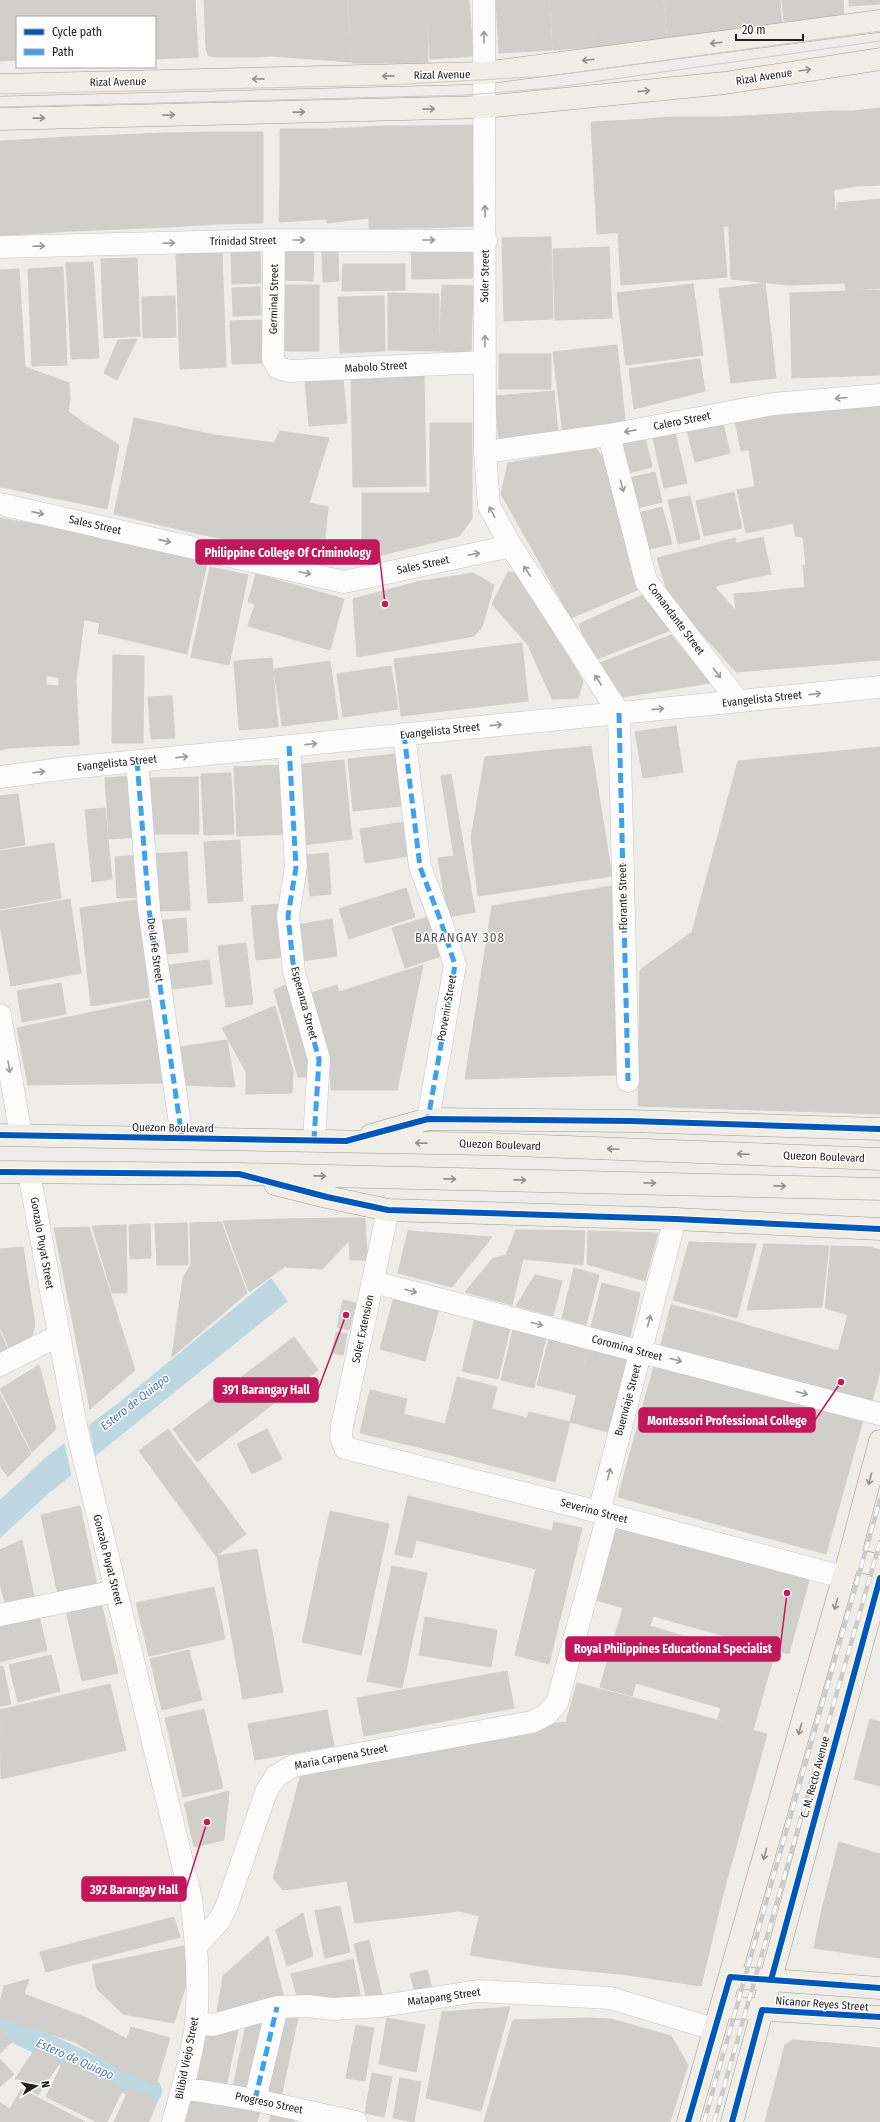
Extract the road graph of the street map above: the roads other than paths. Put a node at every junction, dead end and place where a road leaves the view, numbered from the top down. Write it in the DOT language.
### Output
graph roads {
  1 [pos="484,0"];
  2 [pos="880,21"];
  3 [pos="880,59"];
  4 [pos="484,74"];
  5 [pos="0,85"];
  6 [pos="484,107"];
  7 [pos="0,119"];
  8 [pos="274,240"];
  9 [pos="486,241"];
  10 [pos="0,247"];
  11 [pos="273,359"];
  12 [pos="485,362"];
  13 [pos="880,395"];
  14 [pos="608,435"];
  15 [pos="485,452"];
  16 [pos="0,504"];
  17 [pos="511,546"];
  18 [pos="880,687"];
  19 [pos="738,701"];
  20 [pos="619,713"];
  21 [pos="404,734"];
  22 [pos="289,746"];
  23 [pos="136,761"];
  24 [pos="0,777"];
  25 [pos="0,1015"];
  26 [pos="628,1081"];
  27 [pos="428,1119"];
  28 [pos="880,1129"];
  29 [pos="0,1135"];
  30 [pos="21,1135"];
  31 [pos="182,1138"];
  32 [pos="314,1140"];
  33 [pos="346,1141"];
  34 [pos="880,1159"];
  35 [pos="0,1172"];
  36 [pos="29,1173"];
  37 [pos="239,1174"];
  38 [pos="880,1189"];
  39 [pos="388,1210"];
  40 [pos="675,1218"];
  41 [pos="880,1229"];
  42 [pos="373,1282"];
  43 [pos="58,1336"];
  44 [pos="641,1351"];
  45 [pos="0,1365"];
  46 [pos="880,1414"];
  47 [pos="880,1441"];
  48 [pos="345,1448"];
  49 [pos="604,1514"];
  50 [pos="880,1566"];
  51 [pos="846,1567"];
  52 [pos="880,1578"];
  53 [pos="116,1591"];
  54 [pos="0,1614"];
  55 [pos="546,1716"];
  56 [pos="197,1945"];
  57 [pos="730,1977"];
  58 [pos="771,1980"];
  59 [pos="880,1988"];
  60 [pos="277,2007"];
  61 [pos="721,2007"];
  62 [pos="762,2010"];
  63 [pos="880,2017"];
  64 [pos="196,2024"];
  65 [pos="714,2028"];
  66 [pos="183,2088"];
  67 [pos="254,2100"];
  68 [pos="173,2122"];
  69 [pos="356,2122"];
  70 [pos="688,2122"];
  71 [pos="732,2122"];
  4 -- 1 [label="street, Soler Street, one-way"];
  2 -- 4 [label="main road, Rizal Avenue, one-way"];
  6 -- 3 [label="main road, Rizal Avenue, one-way"];
  4 -- 5 [label="main road, Rizal Avenue, one-way"];
  4 -- 6 [label="street, Soler Street"];
  7 -- 6 [label="main road, Rizal Avenue, one-way"];
  9 -- 6 [label="street, Soler Street, one-way"];
  8 -- 9 [label="street, Trinidad Street, one-way"];
  10 -- 8 [label="street, Trinidad Street, one-way"];
  8 -- 11 [label="street, Germinal Street"];
  12 -- 9 [label="street, Soler Street, one-way"];
  11 -- 12 [label="street, Mabolo Street"];
  12 -- 15 [label="street, Soler Street"];
  13 -- 14 [label="street, Calero Street, one-way"];
  14 -- 15 [label="street, Calero Street"];
  14 -- 19 [label="street, Comandante Street, one-way"];
  17 -- 15 [label="street, Soler Street, one-way"];
  16 -- 17 [label="street, Sales Street, one-way"];
  20 -- 17 [label="street, one-way"];
  19 -- 18 [label="street, Evangelista Street, one-way"];
  20 -- 19 [label="street, Evangelista Street, one-way"];
  21 -- 20 [label="street, Evangelista Street, one-way"];
  20 -- 26 [label="street, Florante Street"];
  22 -- 21 [label="street, Evangelista Street, one-way"];
  21 -- 27 [label="street, Porvenir Street"];
  23 -- 22 [label="street, Evangelista Street, one-way"];
  22 -- 32 [label="street, Esperanza Street"];
  24 -- 23 [label="street, Evangelista Street, one-way"];
  23 -- 31 [label="street, De la Fe Street"];
  25 -- 30 [label="street, one-way"];
  27 -- 28 [label="main road"];
  27 -- 33 [label="main road"];
  29 -- 30 [label="main road, Quezon Boulevard"];
  30 -- 31 [label="main road, Quezon Boulevard"];
  31 -- 32 [label="main road, Quezon Boulevard"];
  32 -- 33 [label="main road, Quezon Boulevard"];
  34 -- 33 [label="main road, Quezon Boulevard, one-way"];
  35 -- 36 [label="main road"];
  36 -- 37 [label="main road"];
  36 -- 43 [label="street, Gonzalo Puyat Street"];
  37 -- 38 [label="main road, one-way"];
  37 -- 39 [label="main road"];
  39 -- 40 [label="main road"];
  39 -- 42 [label="street, Soler Extension"];
  40 -- 41 [label="main road"];
  44 -- 40 [label="street, Buenviaje Street, one-way"];
  42 -- 44 [label="street, Coromina Street, one-way"];
  42 -- 48 [label="street, Soler Extension"];
  43 -- 45 [label="street"];
  43 -- 53 [label="street, Gonzalo Puyat Street"];
  44 -- 46 [label="street, Coromina Street, one-way"];
  49 -- 44 [label="street, Buenviaje Street, one-way"];
  47 -- 51 [label="main road, one-way"];
  48 -- 49 [label="street, Severino Street"];
  49 -- 51 [label="street, Severino Street"];
  49 -- 55 [label="street, Buenviaje Street"];
  50 -- 51 [label="main road"];
  51 -- 57 [label="main road, one-way"];
  52 -- 58 [label="main road, C. M. Recto Avenue"];
  53 -- 54 [label="street"];
  53 -- 56 [label="street, Gonzalo Puyat Street"];
  55 -- 56 [label="street, Maria Carpena Street"];
  56 -- 64 [label="street, Bilibid Viejo Street"];
  57 -- 58 [label="main road, Nicanor Reyes Street"];
  57 -- 61 [label="main road"];
  58 -- 59 [label="main road, Nicanor Reyes Street"];
  58 -- 62 [label="main road, C. M. Recto Avenue"];
  60 -- 64 [label="street, Matapang Street"];
  60 -- 65 [label="street, Matapang Street"];
  60 -- 67 [label="street"];
  61 -- 62 [label="main road, Nicanor Reyes Street"];
  61 -- 65 [label="main road"];
  62 -- 63 [label="main road, Nicanor Reyes Street"];
  62 -- 71 [label="main road, C. M. Recto Avenue"];
  64 -- 66 [label="street, Bilibid Viejo Street"];
  65 -- 70 [label="main road"];
  66 -- 67 [label="street, Progreso Street"];
  66 -- 68 [label="street, Bilibid Viejo Street"];
  67 -- 69 [label="street, Progreso Street"];
}
